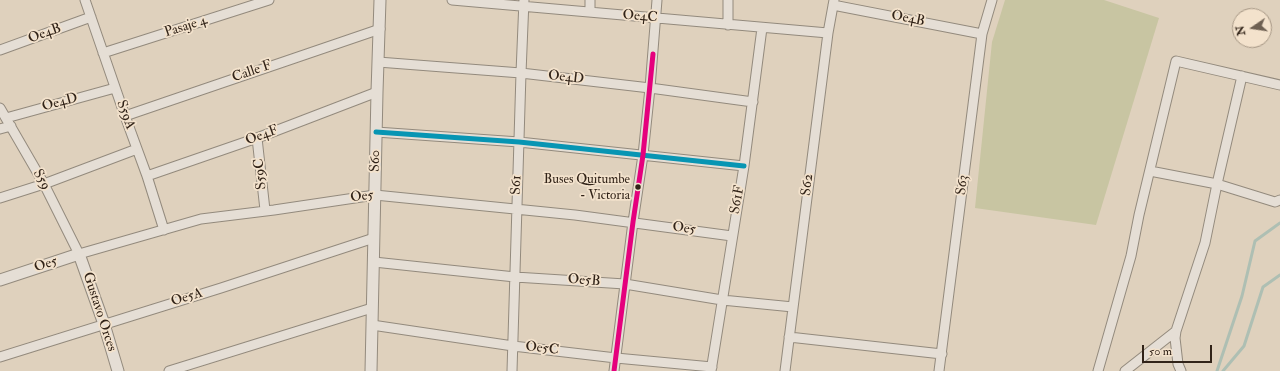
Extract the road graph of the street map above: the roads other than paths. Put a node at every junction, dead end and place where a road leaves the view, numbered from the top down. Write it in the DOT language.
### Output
graph roads {
  1 [pos="269,0"];
  2 [pos="380,0"];
  3 [pos="452,0"];
  4 [pos="590,0"];
  5 [pos="657,0"];
  6 [pos="728,0"];
  7 [pos="992,0"];
  8 [pos="88,1"];
  9 [pos="833,2"];
  10 [pos="524,3"];
  11 [pos="590,12"];
  12 [pos="91,17"];
  13 [pos="657,18"];
  14 [pos="728,25"];
  15 [pos="762,28"];
  16 [pos="380,29"];
  17 [pos="828,34"];
  18 [pos="982,34"];
  19 [pos="0,50"];
  20 [pos="103,53"];
  21 [pos="378,62"];
  22 [pos="521,73"];
  23 [pos="1242,76"];
  24 [pos="1280,85"];
  25 [pos="115,88"];
  26 [pos="650,88"];
  27 [pos="377,92"];
  28 [pos="753,102"];
  29 [pos="0,108"];
  30 [pos="125,116"];
  31 [pos="6,118"];
  32 [pos="11,126"];
  33 [pos="0,129"];
  34 [pos="376,132"];
  35 [pos="256,138"];
  36 [pos="519,142"];
  37 [pos="137,149"];
  38 [pos="643,155"];
  39 [pos="744,166"];
  40 [pos="1150,171"];
  41 [pos="147,176"];
  42 [pos="44,184"];
  43 [pos="1216,184"];
  44 [pos="375,195"];
  45 [pos="0,198"];
  46 [pos="1280,200"];
  47 [pos="265,210"];
  48 [pos="517,210"];
  49 [pos="633,222"];
  50 [pos="164,230"];
  51 [pos="732,236"];
  52 [pos="374,238"];
  53 [pos="79,254"];
  54 [pos="374,262"];
  55 [pos="515,276"];
  56 [pos="0,280"];
  57 [pos="626,284"];
  58 [pos="722,300"];
  59 [pos="793,307"];
  60 [pos="372,308"];
  61 [pos="104,324"];
  62 [pos="372,325"];
  63 [pos="1176,331"];
  64 [pos="789,337"];
  65 [pos="513,346"];
  66 [pos="942,354"];
  67 [pos="0,357"];
  68 [pos="616,358"];
  69 [pos="712,369"];
  70 [pos="118,371"];
  71 [pos="169,371"];
  72 [pos="371,371"];
  73 [pos="512,371"];
  74 [pos="614,371"];
  75 [pos="784,371"];
  76 [pos="939,371"];
  77 [pos="1098,371"];
  78 [pos="1125,371"];
  79 [pos="1181,371"];
  1 -- 20 [label="street, Pasaje 4"];
  2 -- 16 [label="street, S60"];
  3 -- 10 [label="street, Oe4C"];
  4 -- 11 [label="street"];
  5 -- 13 [label="street"];
  6 -- 14 [label="street"];
  7 -- 18 [label="street, S63"];
  8 -- 12 [label="street, S59A"];
  9 -- 17 [label="street, S62"];
  9 -- 18 [label="street, Oe4B"];
  10 -- 11 [label="street, Oe4C"];
  10 -- 22 [label="street, S61"];
  11 -- 13 [label="street, Oe4C"];
  12 -- 19 [label="street, Oe4B"];
  12 -- 20 [label="street, S59A"];
  13 -- 14 [label="street, Oe4C"];
  13 -- 26 [label="street"];
  14 -- 15 [label="street, Oe4C"];
  15 -- 17 [label="street, Oe4C"];
  15 -- 28 [label="street, S61F"];
  16 -- 21 [label="street, S60"];
  16 -- 30 [label="street, Calle F"];
  17 -- 59 [label="street, S62"];
  18 -- 66 [label="street, S63"];
  20 -- 25 [label="street, S59A"];
  21 -- 22 [label="street, Oe4D"];
  21 -- 27 [label="street, S60"];
  22 -- 26 [label="street, Oe4D"];
  22 -- 36 [label="street, S61"];
  23 -- 24 [label="street"];
  23 -- 40 [label="street"];
  23 -- 43 [label="street"];
  25 -- 30 [label="street, S59A"];
  25 -- 31 [label="street, Oe4D"];
  26 -- 28 [label="street, Oe4D"];
  26 -- 38 [label="street"];
  27 -- 34 [label="street, S60"];
  27 -- 35 [label="street, Oe4F"];
  28 -- 39 [label="street, S61F"];
  29 -- 31 [label="street, S59"];
  30 -- 37 [label="street, S59A"];
  31 -- 32 [label="street, S59"];
  32 -- 33 [label="street"];
  32 -- 42 [label="street, S59"];
  34 -- 36 [label="street"];
  34 -- 44 [label="street, S60"];
  35 -- 41 [label="street, Oe4F"];
  35 -- 47 [label="street, S59C"];
  36 -- 38 [label="street"];
  36 -- 48 [label="street, S61"];
  37 -- 41 [label="street, S59A"];
  37 -- 42 [label="street"];
  38 -- 39 [label="street"];
  38 -- 49 [label="street"];
  39 -- 51 [label="street, S61F"];
  40 -- 43 [label="street"];
  40 -- 77 [label="street"];
  41 -- 50 [label="street, S59A"];
  42 -- 45 [label="street"];
  42 -- 53 [label="street, S59"];
  43 -- 46 [label="street"];
  43 -- 63 [label="street"];
  44 -- 47 [label="street, Oe5"];
  44 -- 48 [label="street, Oe5"];
  44 -- 52 [label="street, S60"];
  47 -- 50 [label="street, Oe5"];
  48 -- 49 [label="street, Oe5"];
  48 -- 55 [label="street, S61"];
  49 -- 51 [label="street, Oe5"];
  49 -- 57 [label="street"];
  50 -- 53 [label="street, Oe5"];
  51 -- 58 [label="street, S61F"];
  52 -- 54 [label="street, S60"];
  52 -- 61 [label="street, Oe5A"];
  53 -- 56 [label="street, Oe5"];
  53 -- 61 [label="street, Gustavo Orces"];
  54 -- 55 [label="street, Oe5B"];
  54 -- 60 [label="street, S60"];
  55 -- 57 [label="street, Oe5B"];
  55 -- 65 [label="street, S61"];
  57 -- 58 [label="street, Oe5B"];
  57 -- 68 [label="street"];
  58 -- 59 [label="street, Oe5B"];
  58 -- 69 [label="street, S61F"];
  59 -- 64 [label="street, S62"];
  60 -- 62 [label="street, S60"];
  60 -- 71 [label="street"];
  61 -- 67 [label="street, Oe5A"];
  61 -- 70 [label="street, Gustavo Orces"];
  62 -- 65 [label="street, Oe5C"];
  62 -- 72 [label="street, S60"];
  63 -- 78 [label="street"];
  63 -- 79 [label="street"];
  64 -- 66 [label="street"];
  64 -- 75 [label="street, S62"];
  65 -- 68 [label="street, Oe5C"];
  65 -- 73 [label="street, S61"];
  66 -- 76 [label="street, S63"];
  68 -- 69 [label="street, Oe5C"];
  68 -- 74 [label="street"];
}
